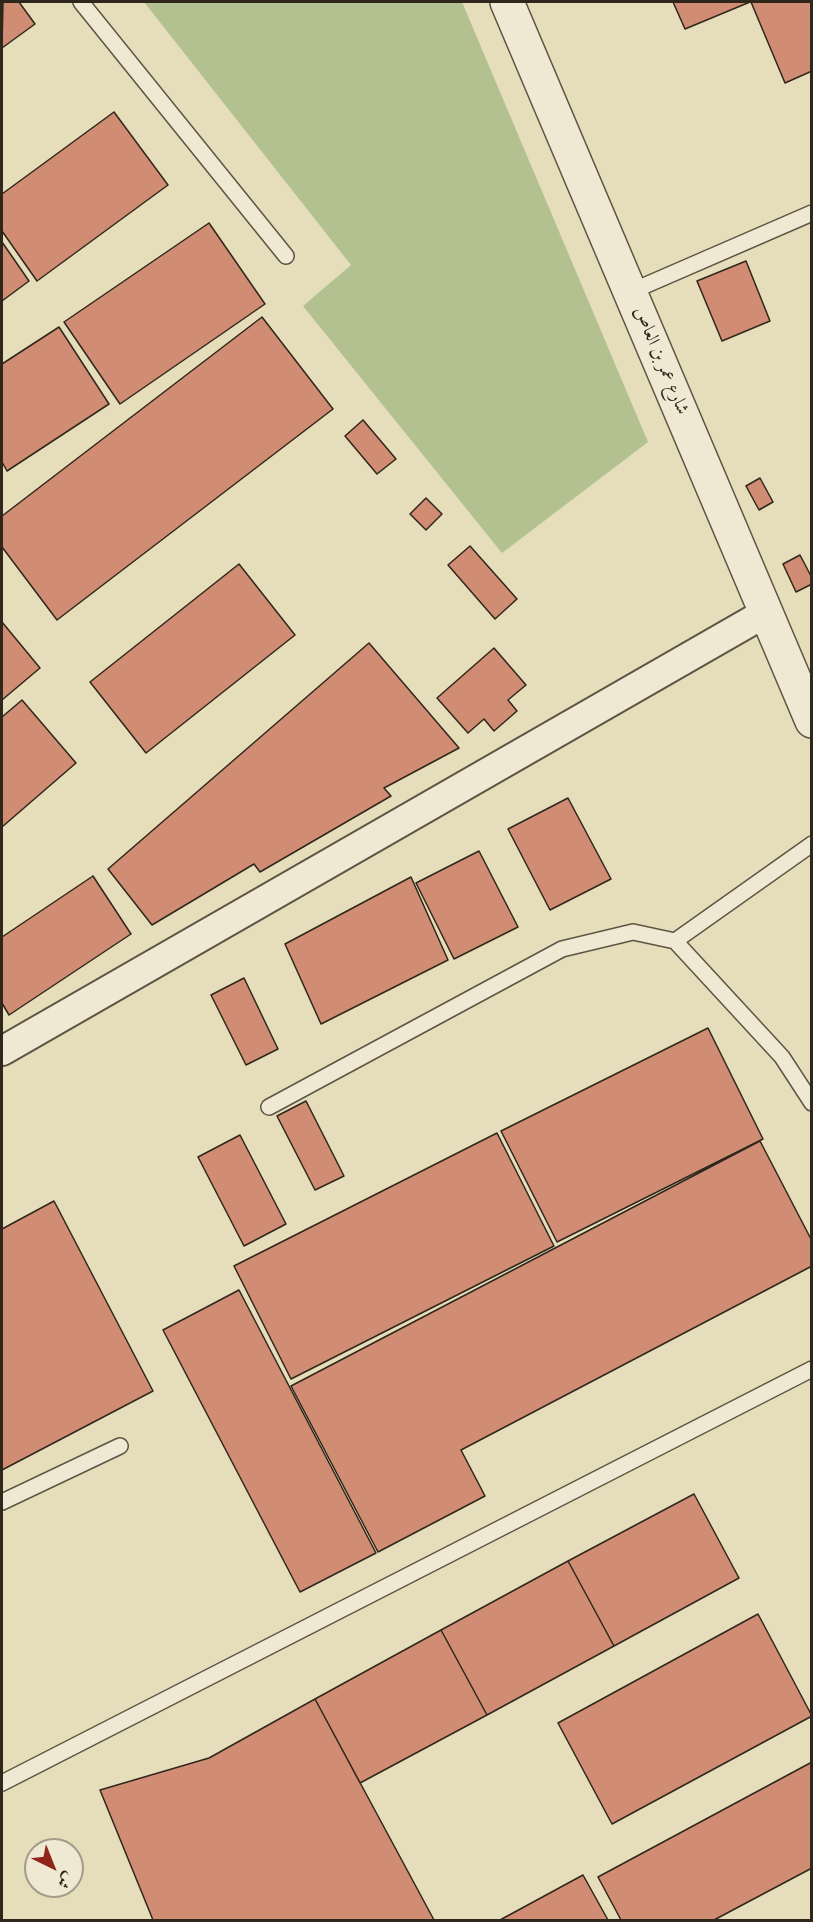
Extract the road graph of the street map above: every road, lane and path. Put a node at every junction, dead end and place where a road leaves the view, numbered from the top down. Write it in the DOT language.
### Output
graph roads {
  1 [pos="81,2"];
  2 [pos="507,2"];
  3 [pos="812,213"];
  4 [pos="286,256"];
  5 [pos="630,292"];
  6 [pos="767,612"];
  7 [pos="812,721"];
  8 [pos="812,844"];
  9 [pos="675,941"];
  10 [pos="2,1051"];
  11 [pos="812,1103"];
  12 [pos="269,1107"];
  13 [pos="812,1369"];
  14 [pos="120,1446"];
  15 [pos="2,1502"];
  16 [pos="2,1783"];
  1 -- 4 [label="lane"];
  2 -- 5 [label="street, شارع عمر بن العاص"];
  3 -- 5 [label="lane"];
  5 -- 6 [label="street, شارع عمر بن العاص"];
  6 -- 7 [label="street, شارع عمر بن العاص"];
  6 -- 10 [label="street"];
  8 -- 9 [label="lane"];
  9 -- 11 [label="lane"];
  9 -- 12 [label="lane"];
  13 -- 16 [label="lane"];
  14 -- 15 [label="lane"];
}
